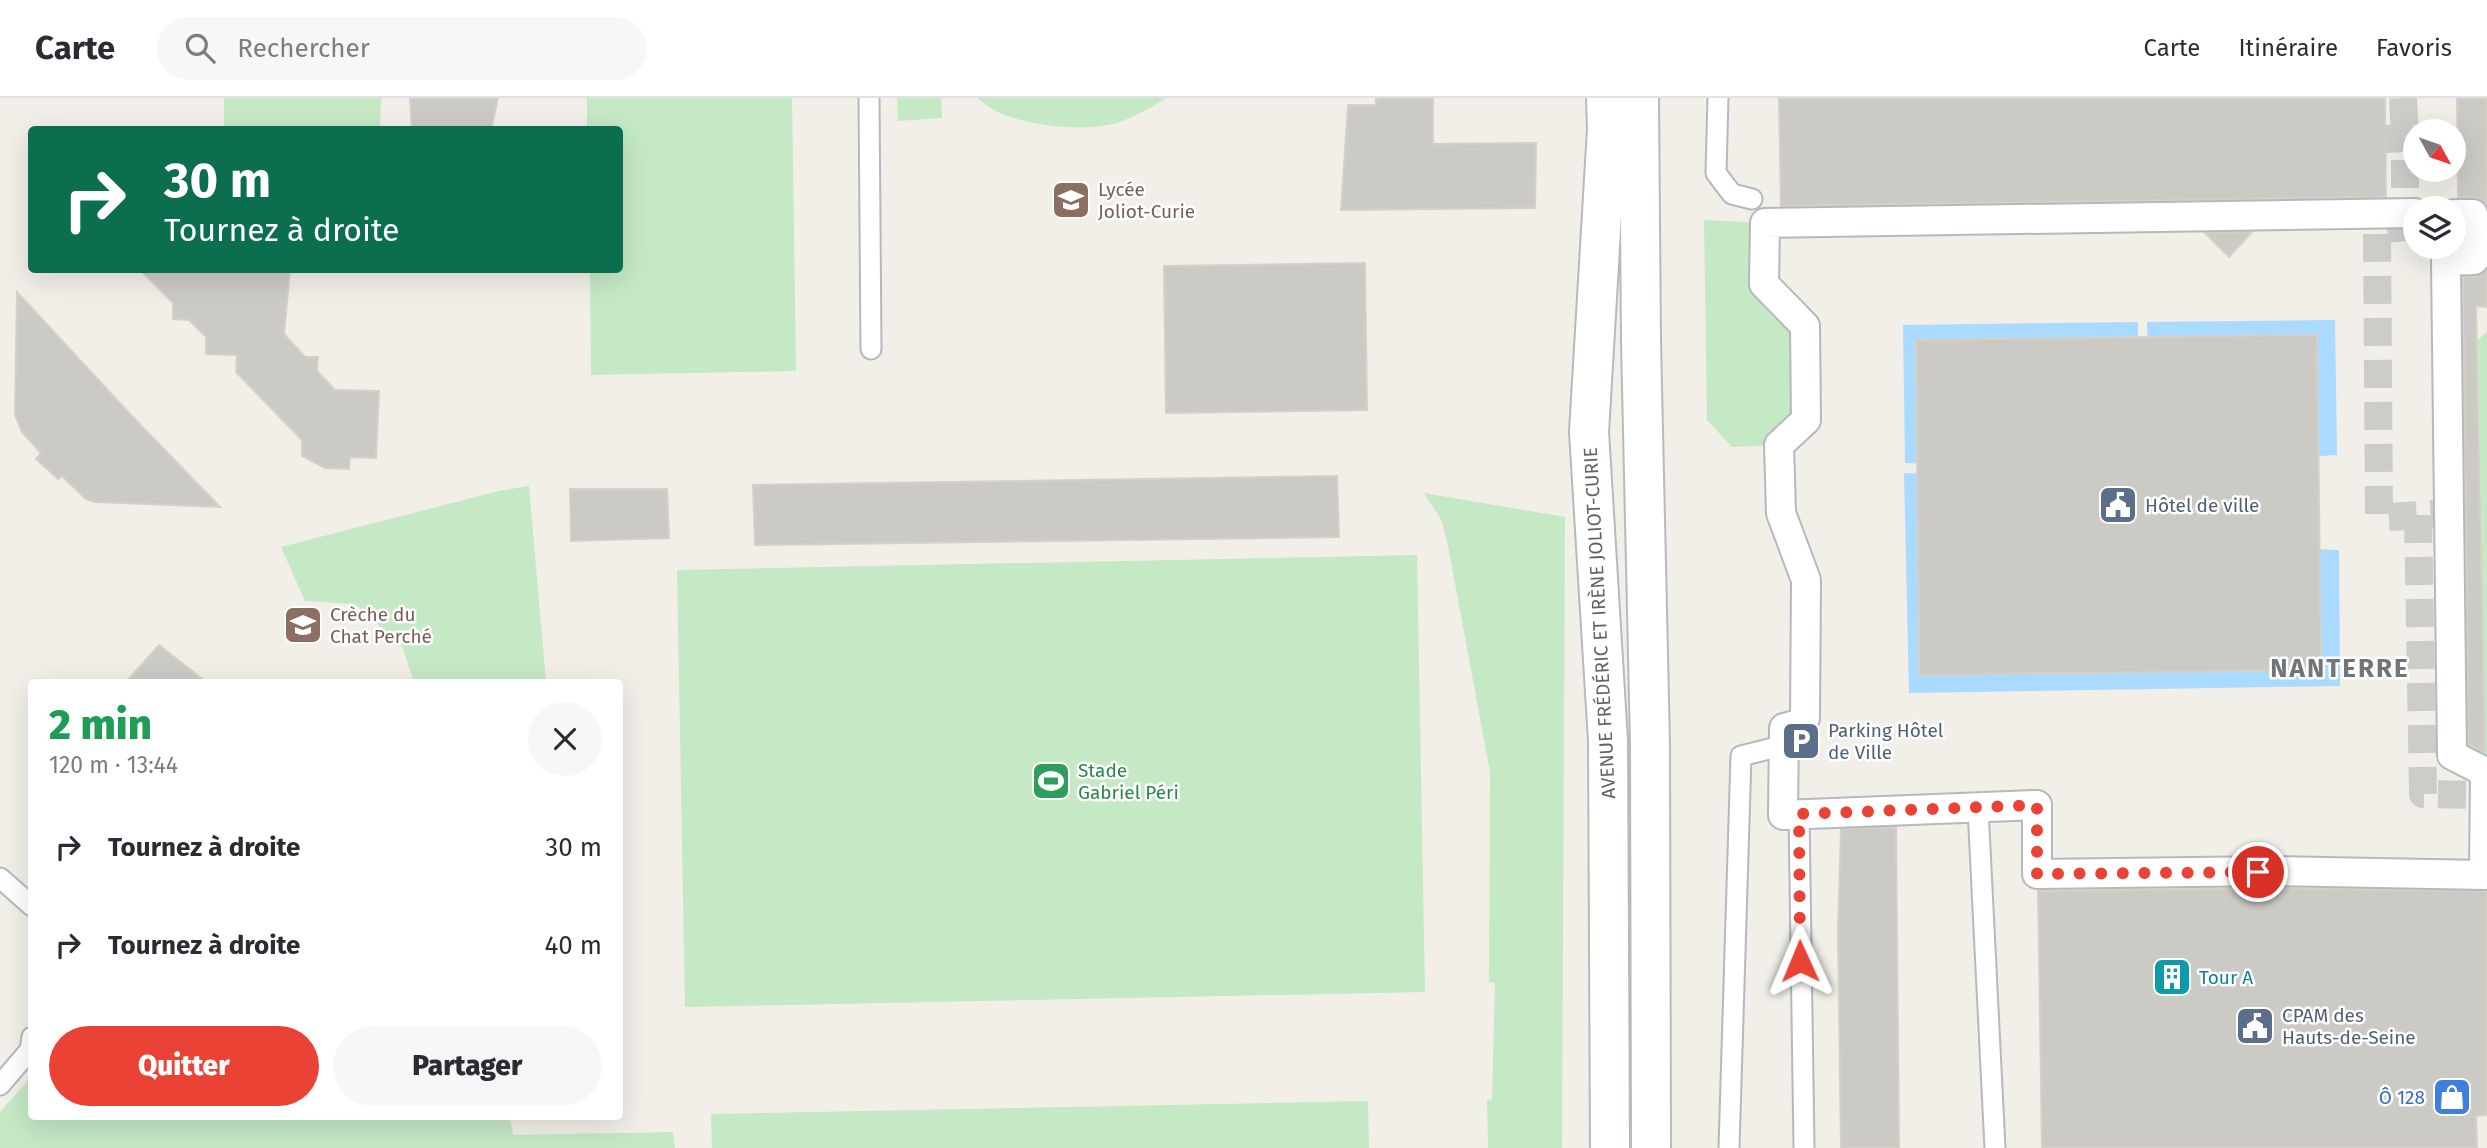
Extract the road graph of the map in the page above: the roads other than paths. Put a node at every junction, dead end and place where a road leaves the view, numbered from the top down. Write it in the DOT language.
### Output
graph roads {
  1 [pos="869,98"];
  2 [pos="1606,98"];
  3 [pos="1639,98"];
  4 [pos="1717,98"];
  5 [pos="1752,199"];
  6 [pos="2403,213"];
  7 [pos="2466,214"];
  8 [pos="871,349"];
  9 [pos="1801,741"];
  10 [pos="1978,808"];
  11 [pos="1799,814"];
  12 [pos="0,878"];
  13 [pos="28,902"];
  14 [pos="28,1052"];
  15 [pos="0,1085"];
  16 [pos="1610,1148"];
  17 [pos="1651,1148"];
  18 [pos="1729,1148"];
  19 [pos="1804,1148"];
  20 [pos="1995,1148"];
  1 -- 8 [label="lane"];
  2 -- 16 [label="main road, AVENUE FRÉDÉRIC ET IRÈNE JOLIOT-CURIE"];
  3 -- 17 [label="main road"];
  4 -- 5 [label="lane"];
  6 -- 11 [label="street"];
  7 -- 10 [label="street"];
  9 -- 18 [label="lane"];
  10 -- 11 [label="street"];
  10 -- 20 [label="lane"];
  11 -- 19 [label="lane"];
  12 -- 13 [label="lane"];
  14 -- 15 [label="lane"];
}
